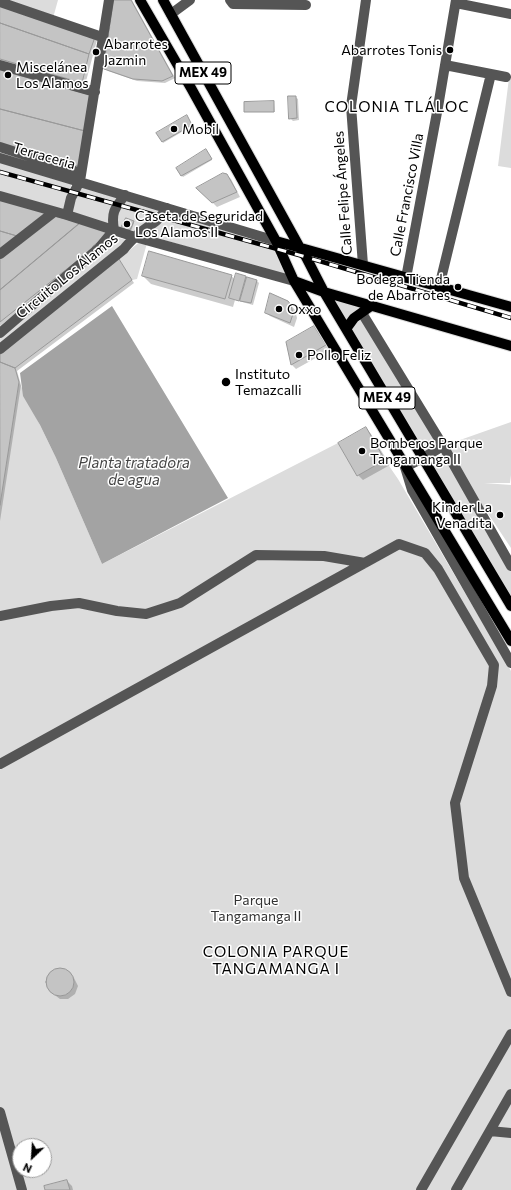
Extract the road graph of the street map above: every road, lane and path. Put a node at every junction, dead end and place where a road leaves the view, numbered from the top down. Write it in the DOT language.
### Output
graph roads {
  1 [pos="109,0"];
  2 [pos="140,0"];
  3 [pos="163,0"];
  4 [pos="190,0"];
  5 [pos="230,0"];
  6 [pos="366,0"];
  7 [pos="456,1"];
  8 [pos="0,2"];
  9 [pos="306,4"];
  10 [pos="171,14"];
  11 [pos="511,14"];
  12 [pos="102,37"];
  13 [pos="0,65"];
  14 [pos="445,65"];
  15 [pos="491,74"];
  16 [pos="506,77"];
  17 [pos="95,92"];
  18 [pos="0,147"];
  19 [pos="0,158"];
  20 [pos="81,177"];
  21 [pos="125,195"];
  22 [pos="0,196"];
  23 [pos="167,208"];
  24 [pos="54,212"];
  25 [pos="67,215"];
  26 [pos="114,230"];
  27 [pos="135,237"];
  28 [pos="276,241"];
  29 [pos="300,248"];
  30 [pos="0,254"];
  31 [pos="363,265"];
  32 [pos="406,278"];
  33 [pos="294,281"];
  34 [pos="438,287"];
  35 [pos="324,292"];
  36 [pos="372,306"];
  37 [pos="511,307"];
  38 [pos="362,313"];
  39 [pos="346,329"];
  40 [pos="0,332"];
  41 [pos="511,346"];
  42 [pos="0,349"];
  43 [pos="443,446"];
  44 [pos="423,458"];
  45 [pos="405,467"];
  46 [pos="365,563"];
  47 [pos="511,566"];
  48 [pos="511,606"];
  49 [pos="485,609"];
  50 [pos="0,616"];
  51 [pos="511,642"];
  52 [pos="511,663"];
  53 [pos="0,764"];
  54 [pos="511,992"];
  55 [pos="511,1034"];
  56 [pos="511,1094"];
  57 [pos="0,1112"];
  58 [pos="490,1131"];
  59 [pos="511,1133"];
  60 [pos="22,1190"];
  61 [pos="421,1190"];
  62 [pos="456,1190"];
  1 -- 12 [label="street"];
  2 -- 28 [label="main road, MEX 49"];
  3 -- 10 [label="main road, MEX 49"];
  4 -- 10 [label="street"];
  5 -- 9 [label="street"];
  6 -- 31 [label="street, Calle Felipe Ángeles"];
  7 -- 11 [label="street"];
  7 -- 14 [label="street, Calle Francisco Villa"];
  8 -- 12 [label="street"];
  10 -- 29 [label="main road, MEX 49"];
  12 -- 17 [label="street"];
  13 -- 17 [label="street"];
  14 -- 15 [label="street"];
  14 -- 32 [label="street, Calle Francisco Villa"];
  15 -- 16 [label="street"];
  15 -- 34 [label="street"];
  17 -- 20 [label="street"];
  18 -- 20 [label="street"];
  19 -- 20 [label="street, Terraceria"];
  20 -- 21 [label="street"];
  20 -- 25 [label="street"];
  21 -- 23 [label="street"];
  21 -- 26 [label="street, Circuito Los Álamos"];
  22 -- 24 [label="street"];
  23 -- 27 [label="street, Circuito Los Álamos"];
  23 -- 28 [label="street"];
  24 -- 25 [label="street"];
  24 -- 30 [label="street"];
  25 -- 26 [label="street"];
  26 -- 27 [label="street"];
  26 -- 40 [label="street, Circuito Los Álamos"];
  27 -- 33 [label="street"];
  27 -- 42 [label="street, Circuito Los Álamos"];
  28 -- 29 [label="main road"];
  28 -- 33 [label="main road, MEX 49"];
  29 -- 31 [label="main road"];
  29 -- 35 [label="main road, MEX 49"];
  31 -- 32 [label="main road"];
  32 -- 34 [label="main road"];
  33 -- 35 [label="main road"];
  33 -- 45 [label="main road, MEX 49"];
  34 -- 37 [label="main road"];
  35 -- 36 [label="main road"];
  35 -- 39 [label="main road, MEX 49"];
  36 -- 38 [label="main road"];
  36 -- 41 [label="main road"];
  38 -- 39 [label="main road"];
  38 -- 43 [label="street"];
  39 -- 44 [label="main road, MEX 49"];
  43 -- 44 [label="street"];
  43 -- 47 [label="street"];
  44 -- 45 [label="street"];
  44 -- 48 [label="main road, MEX 49"];
  45 -- 49 [label="main road, MEX 49"];
  46 -- 50 [label="street"];
  46 -- 53 [label="street"];
  46 -- 54 [label="street"];
  49 -- 51 [label="main road, MEX 49"];
  49 -- 52 [label="street"];
  55 -- 61 [label="street"];
  56 -- 58 [label="street"];
  57 -- 60 [label="street"];
  58 -- 59 [label="street"];
  58 -- 62 [label="street"];
}
